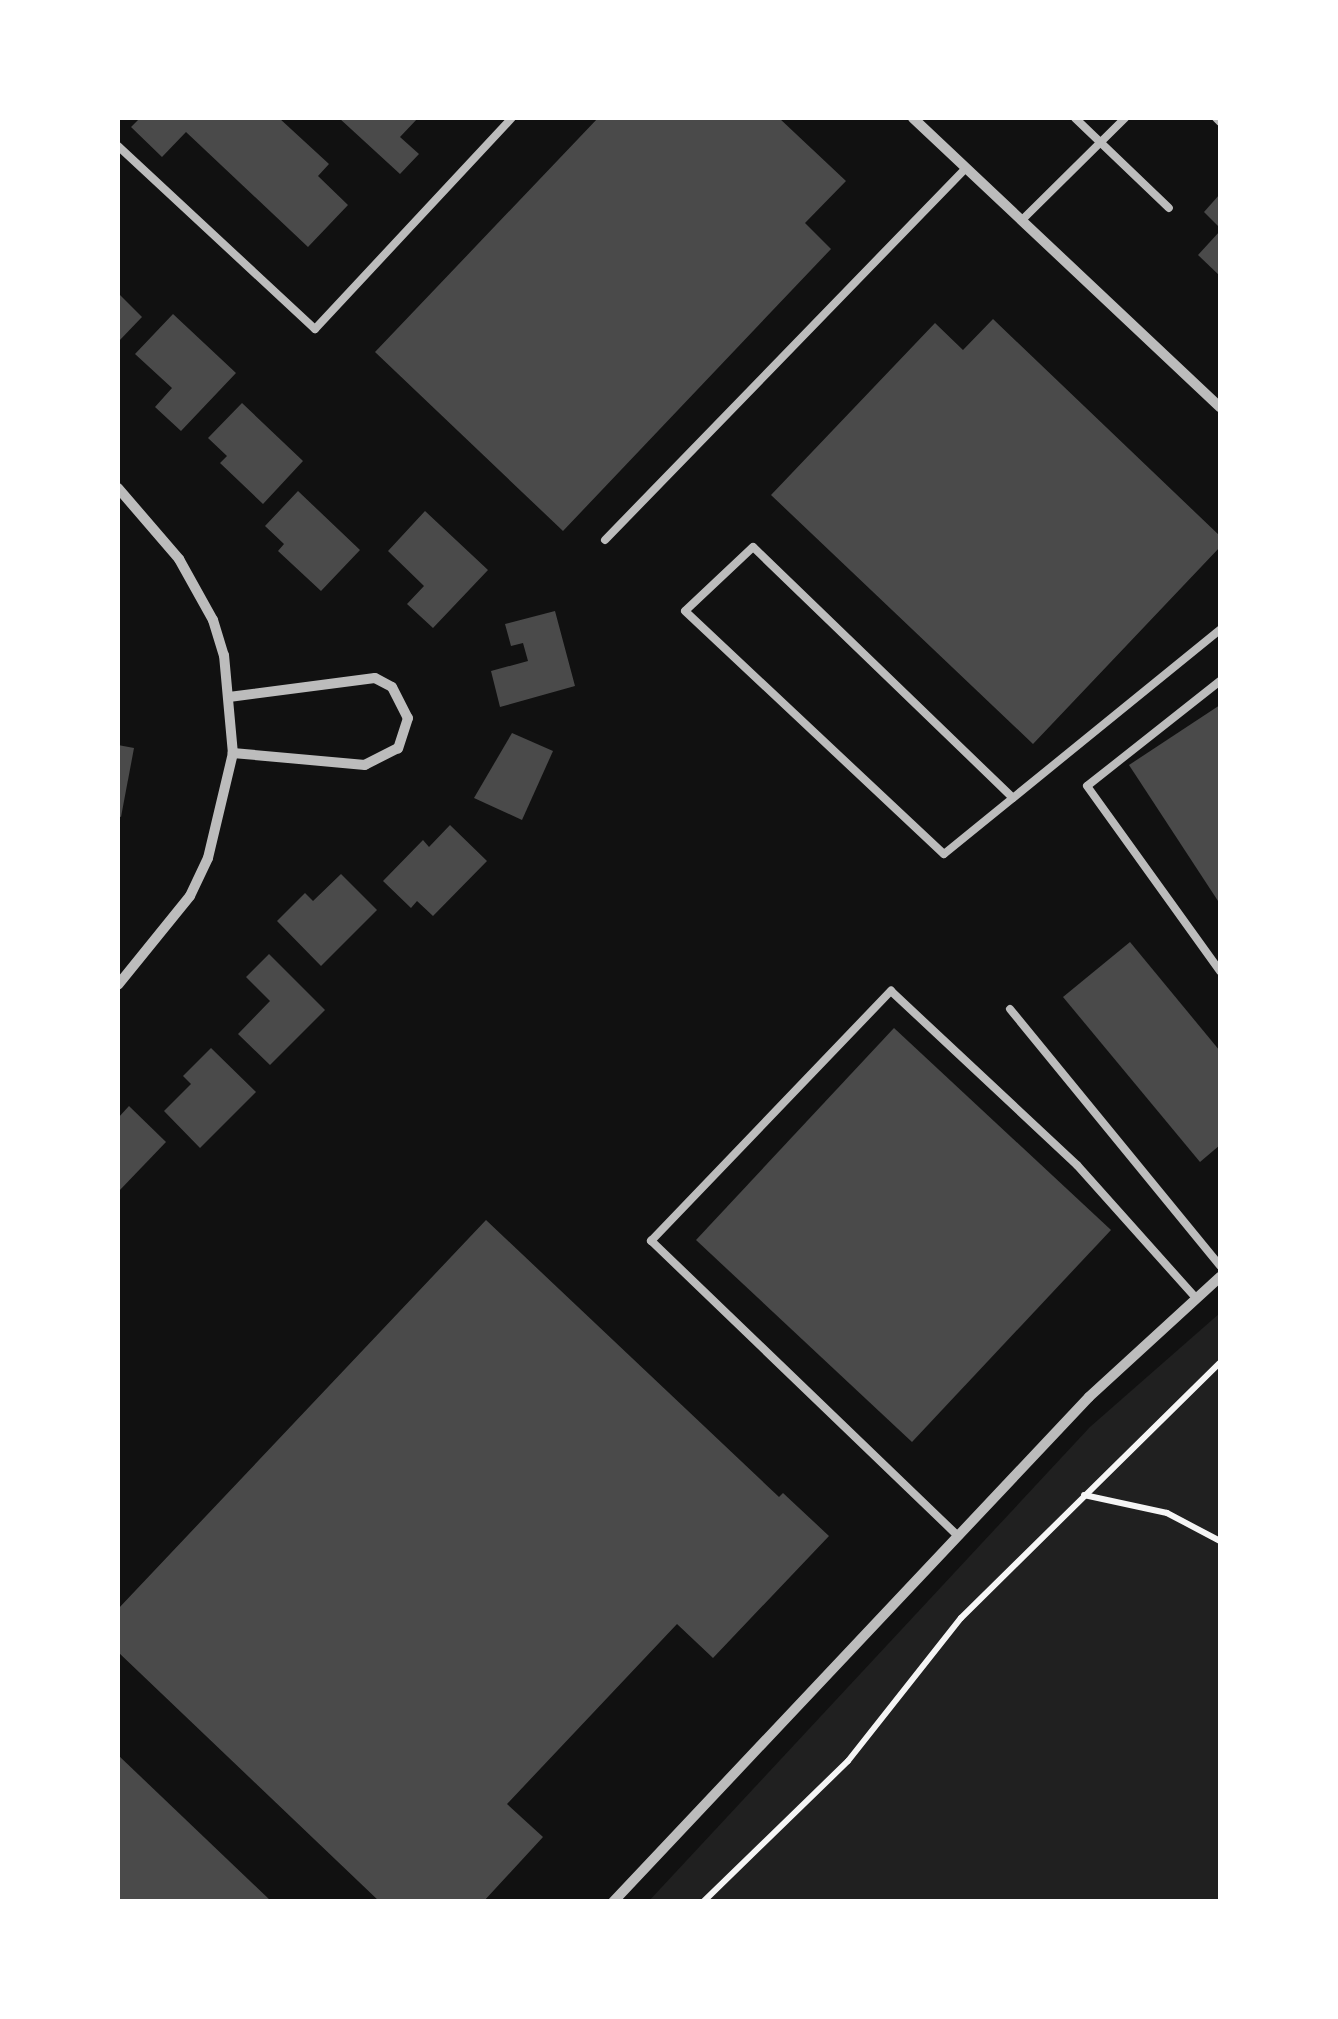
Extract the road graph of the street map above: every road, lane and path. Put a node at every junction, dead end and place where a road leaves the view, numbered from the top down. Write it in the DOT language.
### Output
graph roads {
  1 [pos="512,118"];
  2 [pos="913,118"];
  3 [pos="1075,118"];
  4 [pos="1124,118"];
  5 [pos="1102,143"];
  6 [pos="118,146"];
  7 [pos="966,168"];
  8 [pos="1169,208"];
  9 [pos="1022,220"];
  10 [pos="1220,407"];
  11 [pos="118,488"];
  12 [pos="606,540"];
  13 [pos="1220,630"];
  14 [pos="1220,680"];
  15 [pos="230,697"];
  16 [pos="233,753"];
  17 [pos="1013,798"];
  18 [pos="1220,972"];
  19 [pos="118,985"];
  20 [pos="1010,1010"];
  21 [pos="1220,1266"];
  22 [pos="1220,1277"];
  23 [pos="1195,1297"];
  24 [pos="1220,1363"];
  25 [pos="1082,1494"];
  26 [pos="958,1536"];
  27 [pos="1220,1542"];
  28 [pos="614,1902"];
  29 [pos="703,1902"];
  1 -- 6 [label="lane"];
  2 -- 7 [label="street"];
  3 -- 5 [label="lane"];
  4 -- 5 [label="lane"];
  5 -- 8 [label="lane"];
  5 -- 9 [label="lane"];
  7 -- 9 [label="street"];
  7 -- 12 [label="lane"];
  9 -- 10 [label="street"];
  11 -- 15 [label="street"];
  13 -- 17 [label="lane"];
  14 -- 18 [label="lane"];
  15 -- 16 [label="street"];
  15 -- 16 [label="street"];
  16 -- 19 [label="street"];
  17 -- 17 [label="lane"];
  20 -- 21 [label="lane"];
  22 -- 23 [label="street"];
  23 -- 26 [label="street"];
  23 -- 26 [label="lane"];
  24 -- 25 [label="path"];
  25 -- 27 [label="path"];
  25 -- 29 [label="path"];
  26 -- 28 [label="street"];
}
